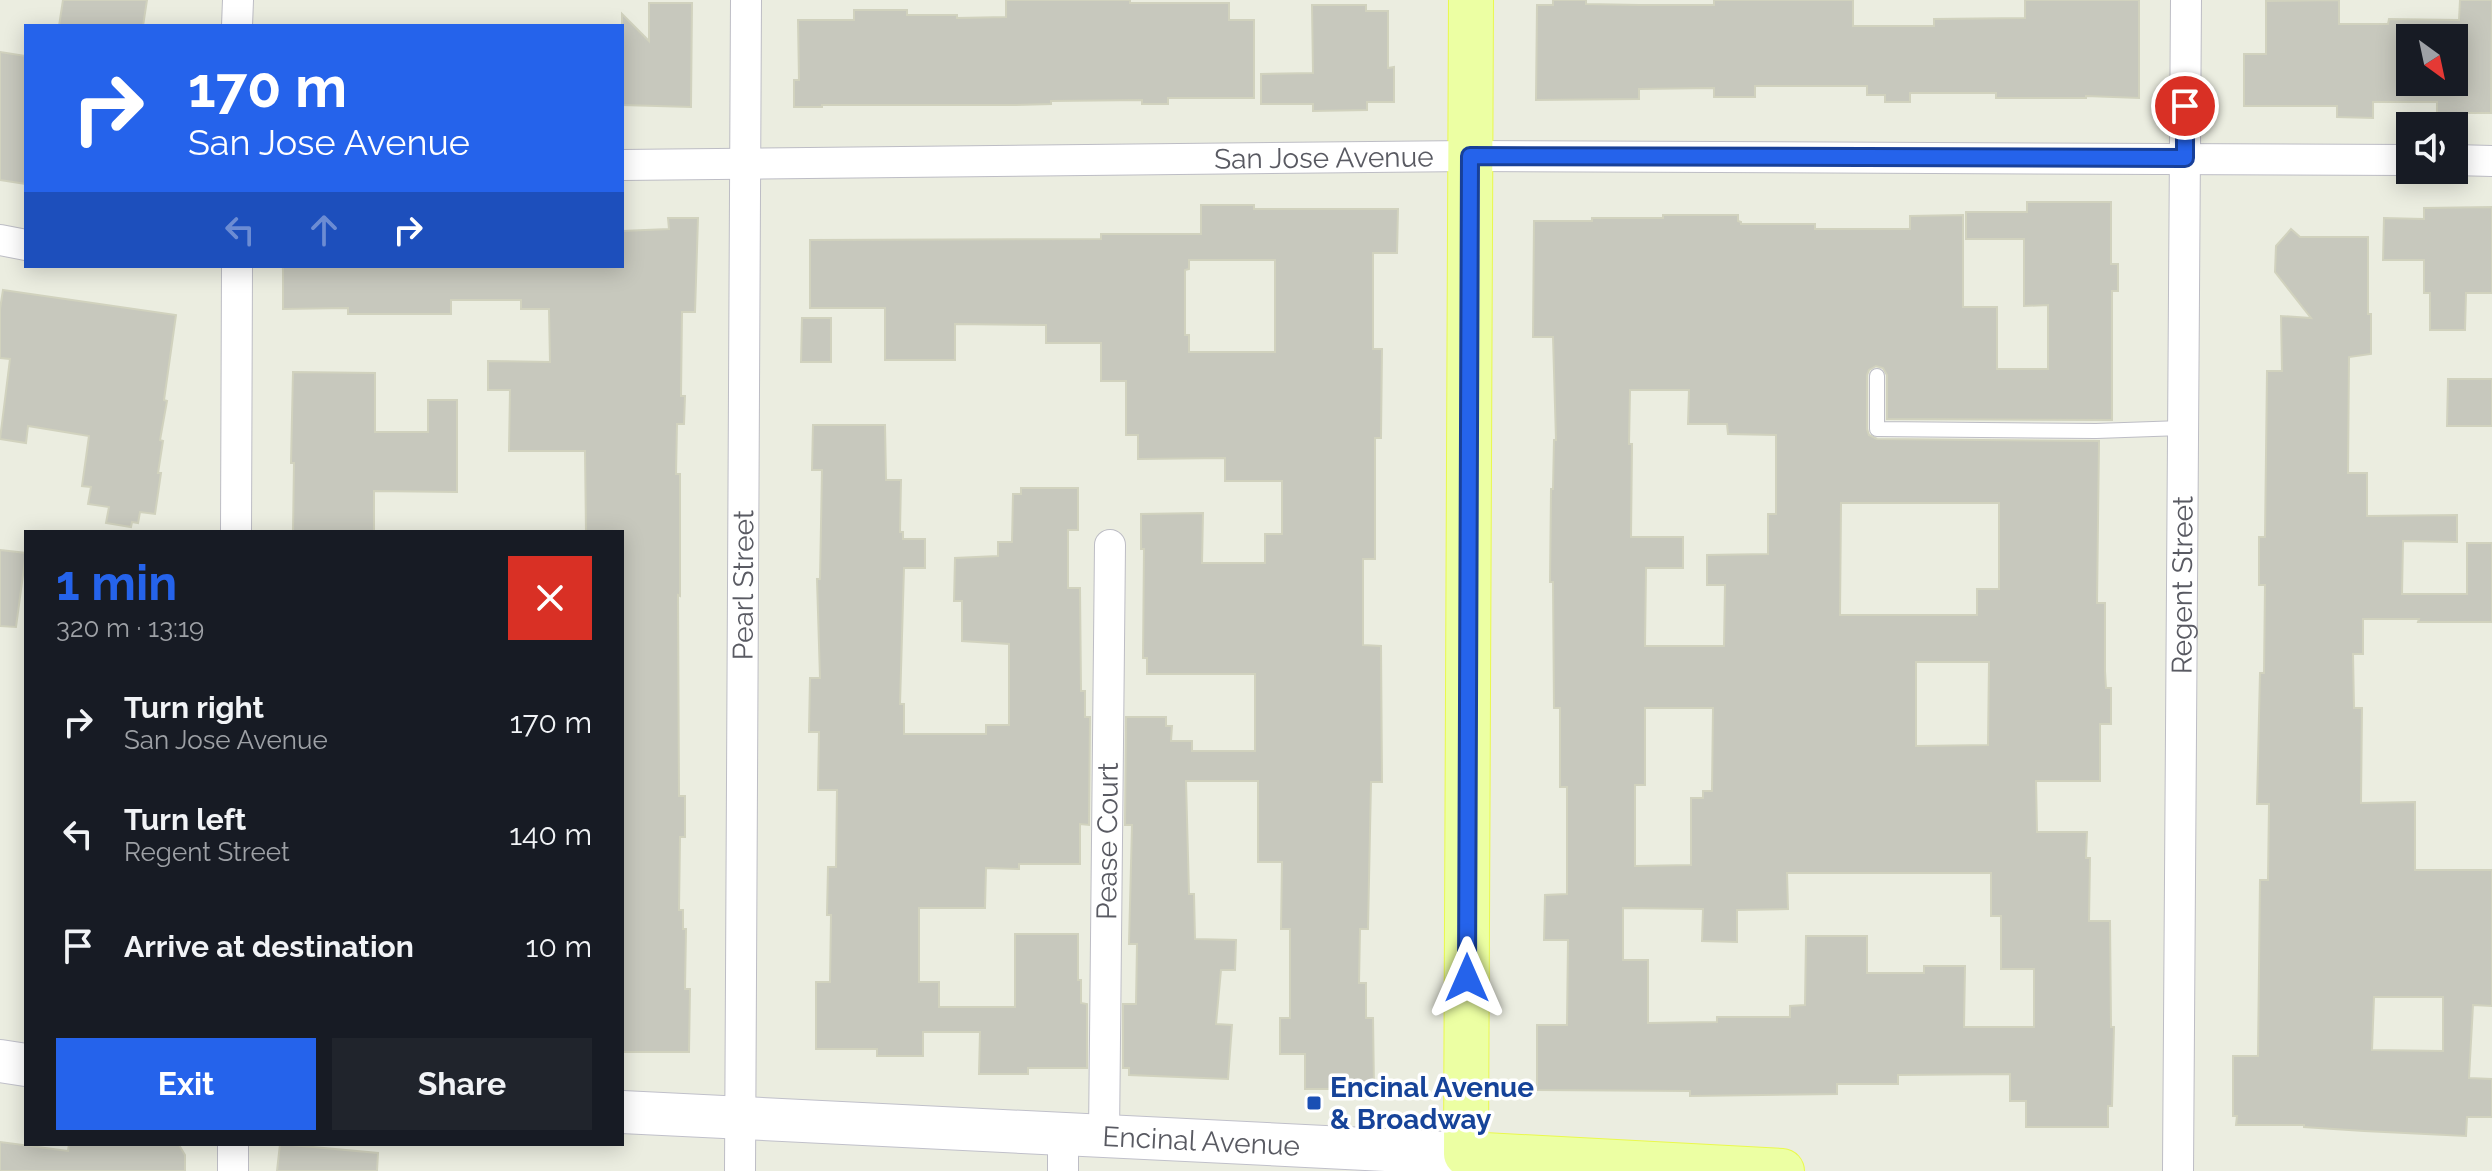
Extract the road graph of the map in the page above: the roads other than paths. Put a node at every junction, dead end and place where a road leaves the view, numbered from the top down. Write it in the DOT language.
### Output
graph roads {
  1 [pos="238,0"];
  2 [pos="746,0"];
  3 [pos="1471,0"];
  4 [pos="2186,0"];
  5 [pos="237,24"];
  6 [pos="1470,156"];
  7 [pos="2185,158"];
  8 [pos="2396,160"];
  9 [pos="2468,160"];
  10 [pos="2492,161"];
  11 [pos="745,164"];
  12 [pos="624,165"];
  13 [pos="0,240"];
  14 [pos="24,245"];
  15 [pos="237,268"];
  16 [pos="1877,376"];
  17 [pos="2182,428"];
  18 [pos="236,530"];
  19 [pos="1110,545"];
  20 [pos="0,1061"];
  21 [pos="24,1065"];
  22 [pos="624,1112"];
  23 [pos="740,1117"];
  24 [pos="1104,1137"];
  25 [pos="233,1146"];
  26 [pos="1063,1153"];
  27 [pos="1466,1154"];
  28 [pos="233,1171"];
  29 [pos="740,1171"];
  30 [pos="1782,1171"];
  31 [pos="2178,1171"];
  1 -- 5 [label="street"];
  2 -- 11 [label="street, Pearl Street"];
  3 -- 6 [label="main road"];
  4 -- 7 [label="street, Regent Street"];
  6 -- 7 [label="street, San Jose Avenue"];
  6 -- 11 [label="street, San Jose Avenue"];
  6 -- 27 [label="main road"];
  7 -- 8 [label="street, San Jose Avenue"];
  7 -- 17 [label="street, Regent Street"];
  9 -- 10 [label="street"];
  11 -- 12 [label="street, San Jose Avenue"];
  11 -- 23 [label="street, Pearl Street"];
  13 -- 14 [label="street"];
  15 -- 18 [label="street"];
  16 -- 17 [label="lane"];
  17 -- 31 [label="street, Regent Street"];
  19 -- 24 [label="street, Pease Court"];
  20 -- 21 [label="main road"];
  22 -- 23 [label="main road, Encinal Avenue"];
  23 -- 26 [label="main road, Encinal Avenue"];
  23 -- 29 [label="street, Pearl Street"];
  24 -- 26 [label="main road, Encinal Avenue"];
  24 -- 27 [label="main road, Encinal Avenue"];
  25 -- 28 [label="street"];
  27 -- 30 [label="main road, Encinal Avenue"];
}
